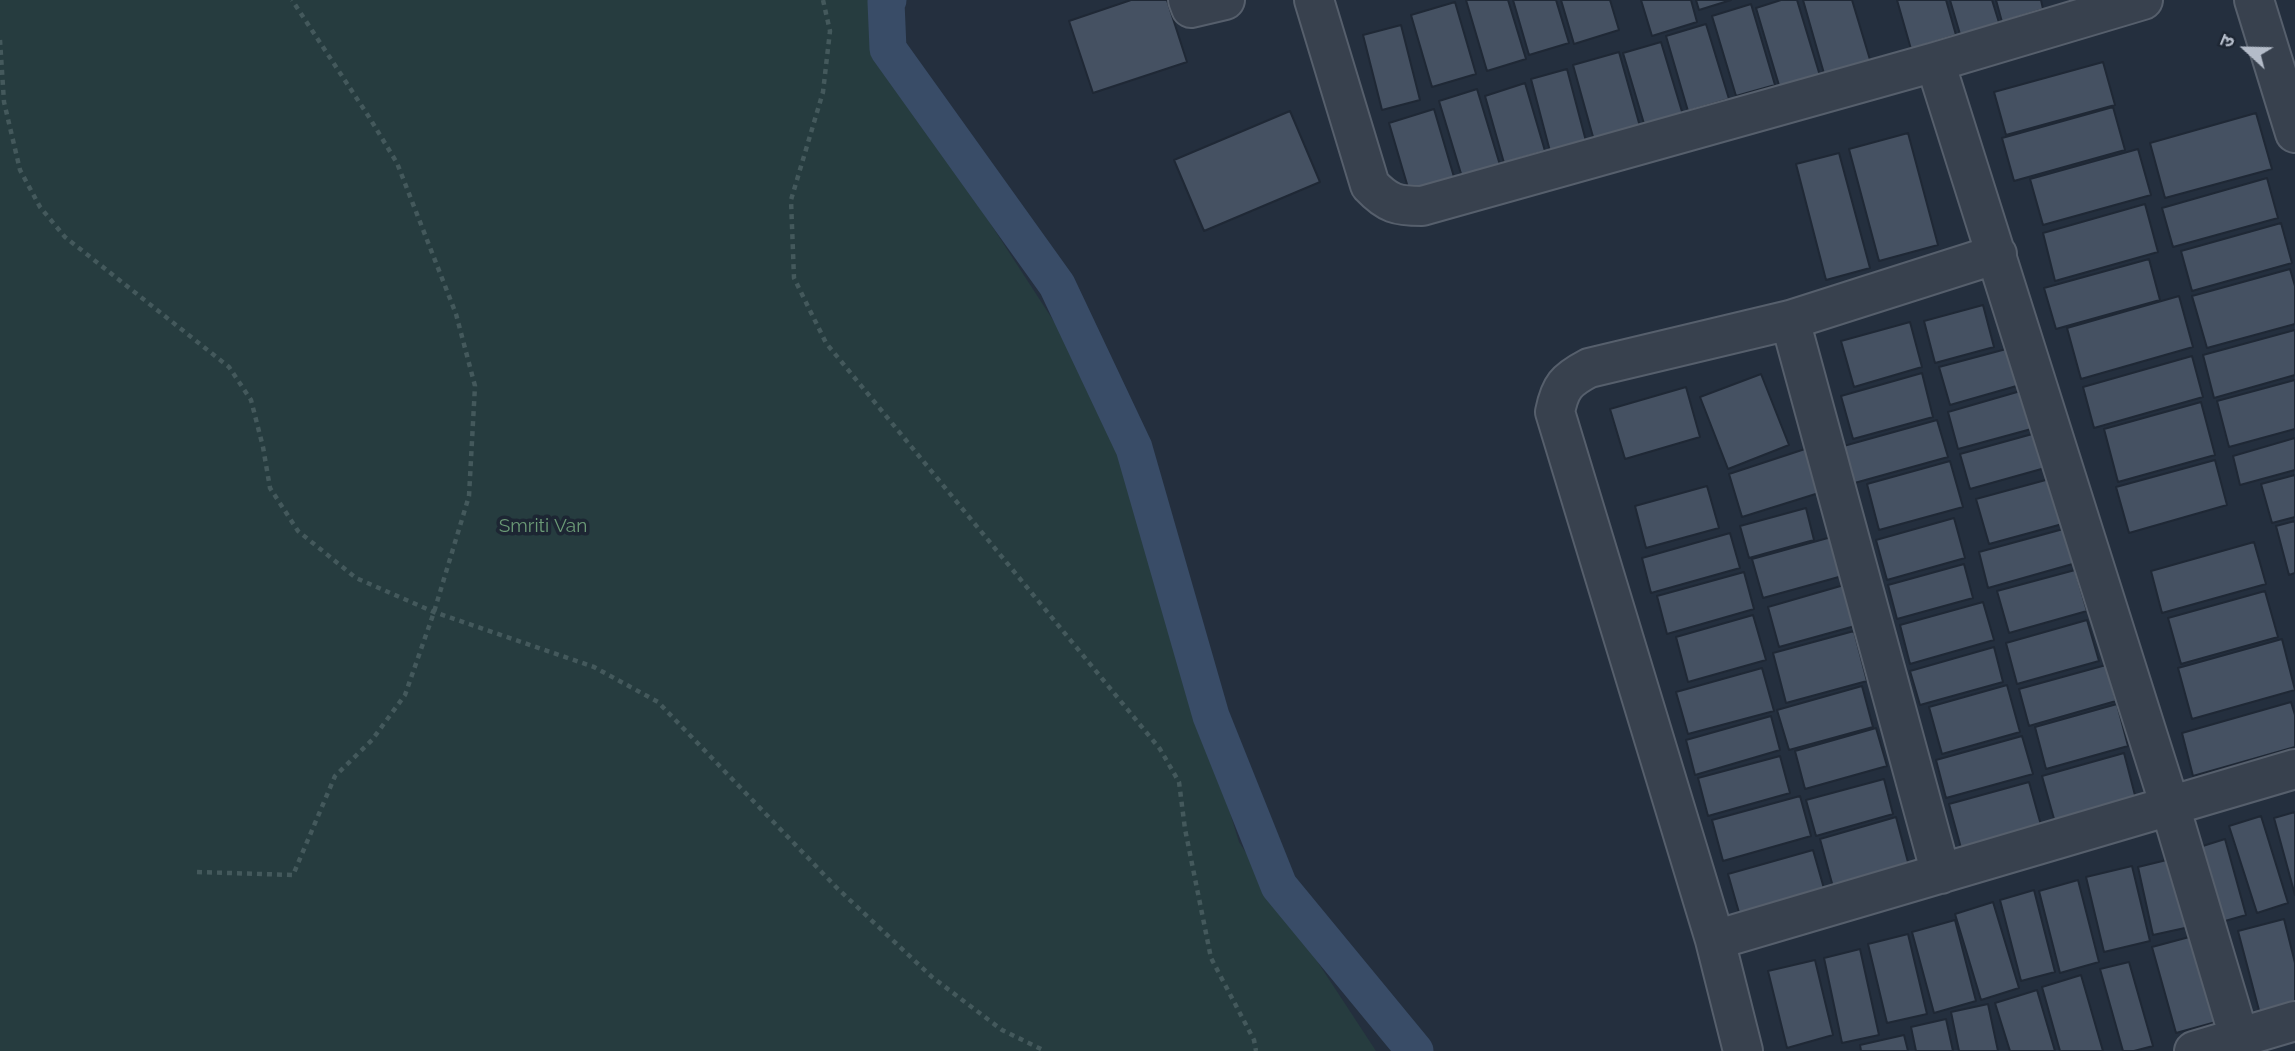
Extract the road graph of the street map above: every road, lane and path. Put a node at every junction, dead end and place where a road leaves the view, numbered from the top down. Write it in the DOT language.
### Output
graph roads {
  1 [pos="292,0"];
  2 [pos="822,0"];
  3 [pos="1188,0"];
  4 [pos="1225,0"];
  5 [pos="1314,0"];
  6 [pos="2143,0"];
  7 [pos="2254,0"];
  8 [pos="0,40"];
  9 [pos="1936,62"];
  10 [pos="2295,133"];
  11 [pos="1997,254"];
  12 [pos="1790,320"];
  13 [pos="434,612"];
  14 [pos="2295,769"];
  15 [pos="2170,806"];
  16 [pos="197,872"];
  17 [pos="1941,874"];
  18 [pos="1715,940"];
  19 [pos="2295,1021"];
  20 [pos="2239,1037"];
  21 [pos="1045,1051"];
  22 [pos="1256,1051"];
  23 [pos="1743,1051"];
  24 [pos="2194,1051"];
  1 -- 13 [label="path"];
  2 -- 22 [label="path"];
  3 -- 4 [label="street"];
  5 -- 9 [label="street"];
  6 -- 9 [label="street"];
  7 -- 10 [label="street"];
  8 -- 13 [label="path"];
  9 -- 11 [label="street"];
  11 -- 12 [label="street"];
  11 -- 15 [label="street"];
  12 -- 17 [label="street"];
  12 -- 18 [label="street"];
  13 -- 16 [label="path"];
  13 -- 21 [label="path"];
  14 -- 15 [label="street"];
  15 -- 17 [label="street"];
  15 -- 20 [label="street"];
  17 -- 18 [label="street"];
  18 -- 23 [label="street"];
  19 -- 20 [label="street"];
  20 -- 24 [label="street"];
}
